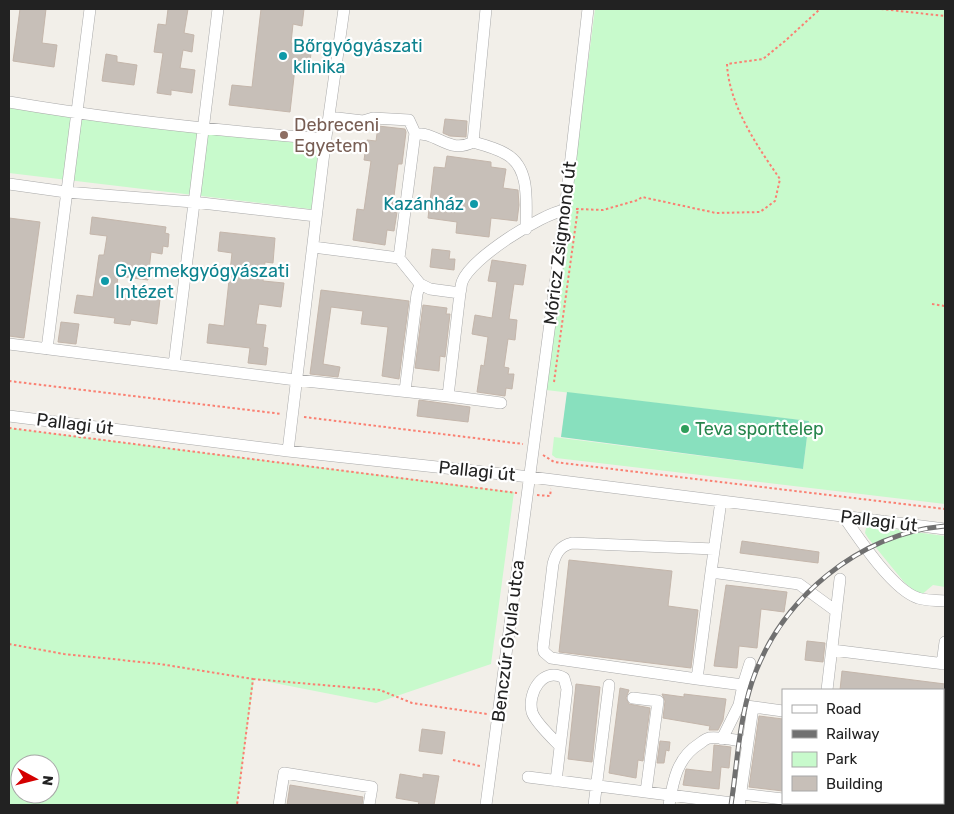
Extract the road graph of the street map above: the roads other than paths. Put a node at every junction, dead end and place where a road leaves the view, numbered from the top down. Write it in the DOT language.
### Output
graph roads {
  1 [pos="90,9"];
  2 [pos="218,9"];
  3 [pos="344,9"];
  4 [pos="486,9"];
  5 [pos="588,9"];
  6 [pos="9,102"];
  7 [pos="77,114"];
  8 [pos="329,117"];
  9 [pos="202,129"];
  10 [pos="415,133"];
  11 [pos="326,139"];
  12 [pos="473,142"];
  13 [pos="9,184"];
  14 [pos="66,192"];
  15 [pos="193,202"];
  16 [pos="565,210"];
  17 [pos="316,216"];
  18 [pos="526,228"];
  19 [pos="312,248"];
  20 [pos="399,258"];
  21 [pos="420,284"];
  22 [pos="460,293"];
  23 [pos="9,344"];
  24 [pos="47,349"];
  25 [pos="174,365"];
  26 [pos="296,380"];
  27 [pos="405,391"];
  28 [pos="448,396"];
  29 [pos="500,403"];
  30 [pos="9,416"];
  31 [pos="288,451"];
  32 [pos="530,477"];
  33 [pos="721,501"];
  34 [pos="844,517"];
  35 [pos="945,529"];
  36 [pos="714,549"];
  37 [pos="711,572"];
  38 [pos="840,579"];
  39 [pos="945,601"];
  40 [pos="836,611"];
  41 [pos="945,642"];
  42 [pos="832,650"];
  43 [pos="750,663"];
  44 [pos="944,664"];
  45 [pos="697,679"];
  46 [pos="609,685"];
  47 [pos="743,685"];
  48 [pos="827,689"];
  49 [pos="633,698"];
  50 [pos="739,705"];
  51 [pos="754,707"];
  52 [pos="782,711"];
  53 [pos="722,739"];
  54 [pos="748,742"];
  55 [pos="560,746"];
  56 [pos="528,777"];
  57 [pos="556,781"];
  58 [pos="597,786"];
  59 [pos="646,792"];
  60 [pos="782,799"];
  61 [pos="670,800"];
  62 [pos="740,801"];
  63 [pos="279,805"];
  64 [pos="369,805"];
  65 [pos="486,805"];
  66 [pos="594,805"];
  1 -- 7 [label="street"];
  2 -- 9 [label="street"];
  3 -- 8 [label="street"];
  4 -- 12 [label="street"];
  5 -- 16 [label="street, Móricz Zsigmond út"];
  6 -- 7 [label="street"];
  7 -- 9 [label="street"];
  7 -- 14 [label="street"];
  8 -- 10 [label="street"];
  8 -- 11 [label="street"];
  9 -- 11 [label="street"];
  9 -- 15 [label="street"];
  10 -- 12 [label="street"];
  10 -- 20 [label="street"];
  11 -- 17 [label="street"];
  12 -- 18 [label="street"];
  13 -- 14 [label="street"];
  14 -- 15 [label="street"];
  14 -- 24 [label="street"];
  15 -- 17 [label="street"];
  15 -- 25 [label="street"];
  16 -- 18 [label="street"];
  16 -- 32 [label="street, Móricz Zsigmond út"];
  17 -- 19 [label="street"];
  18 -- 22 [label="street"];
  19 -- 20 [label="street"];
  19 -- 26 [label="street"];
  20 -- 21 [label="street"];
  21 -- 22 [label="street"];
  21 -- 27 [label="street"];
  22 -- 28 [label="street"];
  23 -- 24 [label="street"];
  24 -- 25 [label="street"];
  25 -- 26 [label="street"];
  26 -- 27 [label="street"];
  26 -- 31 [label="street"];
  27 -- 28 [label="street"];
  28 -- 29 [label="street"];
  30 -- 31 [label="street, Pallagi út"];
  31 -- 32 [label="street, Pallagi út"];
  32 -- 33 [label="street, Pallagi út"];
  32 -- 65 [label="street, Benczúr Gyula utca"];
  33 -- 34 [label="street, Pallagi út"];
  33 -- 36 [label="street"];
  34 -- 35 [label="street, Pallagi út"];
  34 -- 39 [label="street"];
  36 -- 37 [label="street"];
  36 -- 45 [label="street"];
  37 -- 40 [label="street"];
  37 -- 45 [label="street"];
  38 -- 40 [label="street"];
  40 -- 42 [label="street"];
  41 -- 44 [label="street"];
  42 -- 44 [label="street"];
  42 -- 48 [label="street"];
  43 -- 47 [label="street"];
  45 -- 47 [label="street"];
  46 -- 58 [label="street"];
  47 -- 50 [label="street"];
  49 -- 59 [label="street"];
  50 -- 51 [label="street"];
  50 -- 53 [label="street"];
  51 -- 52 [label="street"];
  51 -- 54 [label="street"];
  53 -- 54 [label="street"];
  53 -- 61 [label="street"];
  54 -- 62 [label="street"];
  55 -- 55 [label="street"];
  55 -- 57 [label="street"];
  56 -- 57 [label="street"];
  57 -- 58 [label="street"];
  58 -- 59 [label="street"];
  58 -- 66 [label="street"];
  59 -- 61 [label="street"];
  60 -- 62 [label="street"];
  61 -- 62 [label="street"];
  63 -- 64 [label="street"];
}
